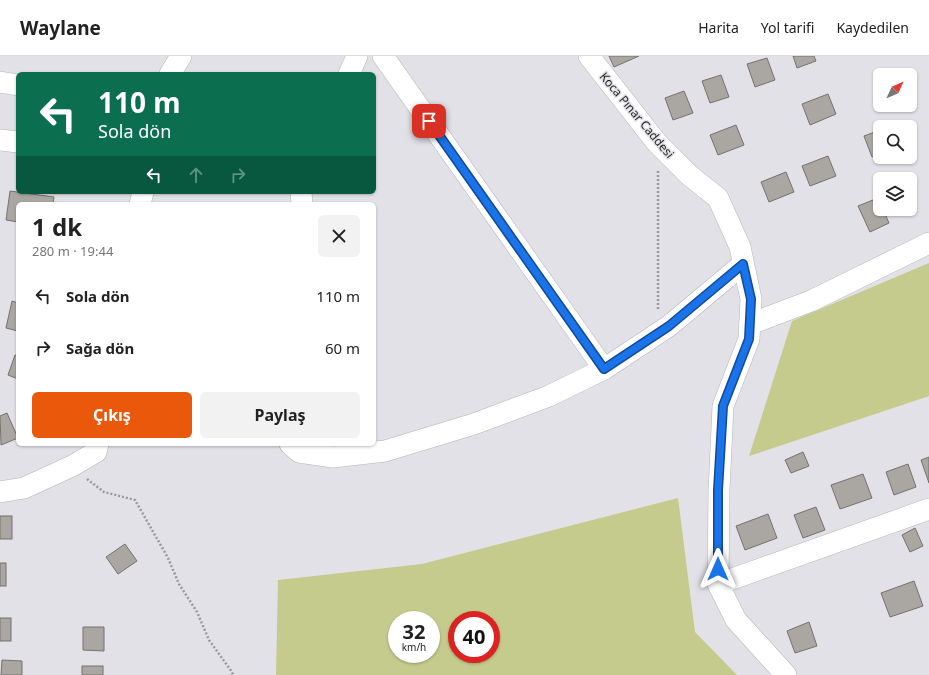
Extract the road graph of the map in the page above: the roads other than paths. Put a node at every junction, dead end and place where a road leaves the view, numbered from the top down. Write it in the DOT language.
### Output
graph roads {
  1 [pos="181,56"];
  2 [pos="358,56"];
  3 [pos="383,56"];
  4 [pos="589,56"];
  5 [pos="171,72"];
  6 [pos="350,72"];
  7 [pos="0,82"];
  8 [pos="16,85"];
  9 [pos="0,140"];
  10 [pos="16,142"];
  11 [pos="929,243"];
  12 [pos="743,264"];
  13 [pos="750,324"];
  14 [pos="604,369"];
  15 [pos="98,446"];
  16 [pos="292,446"];
  17 [pos="0,492"];
  18 [pos="929,509"];
  19 [pos="718,584"];
  20 [pos="786,675"];
  1 -- 5 [label="street"];
  2 -- 6 [label="street"];
  3 -- 14 [label="street"];
  4 -- 12 [label="street, Koca Pınar Caddesi"];
  7 -- 8 [label="street"];
  9 -- 10 [label="street"];
  11 -- 13 [label="street"];
  12 -- 13 [label="street, Koca Pınar Caddesi"];
  12 -- 14 [label="street"];
  13 -- 19 [label="street, Koca Pınar Caddesi"];
  14 -- 16 [label="street"];
  15 -- 17 [label="street"];
  18 -- 19 [label="street"];
  19 -- 20 [label="street, Koca Pınar Caddesi"];
}
